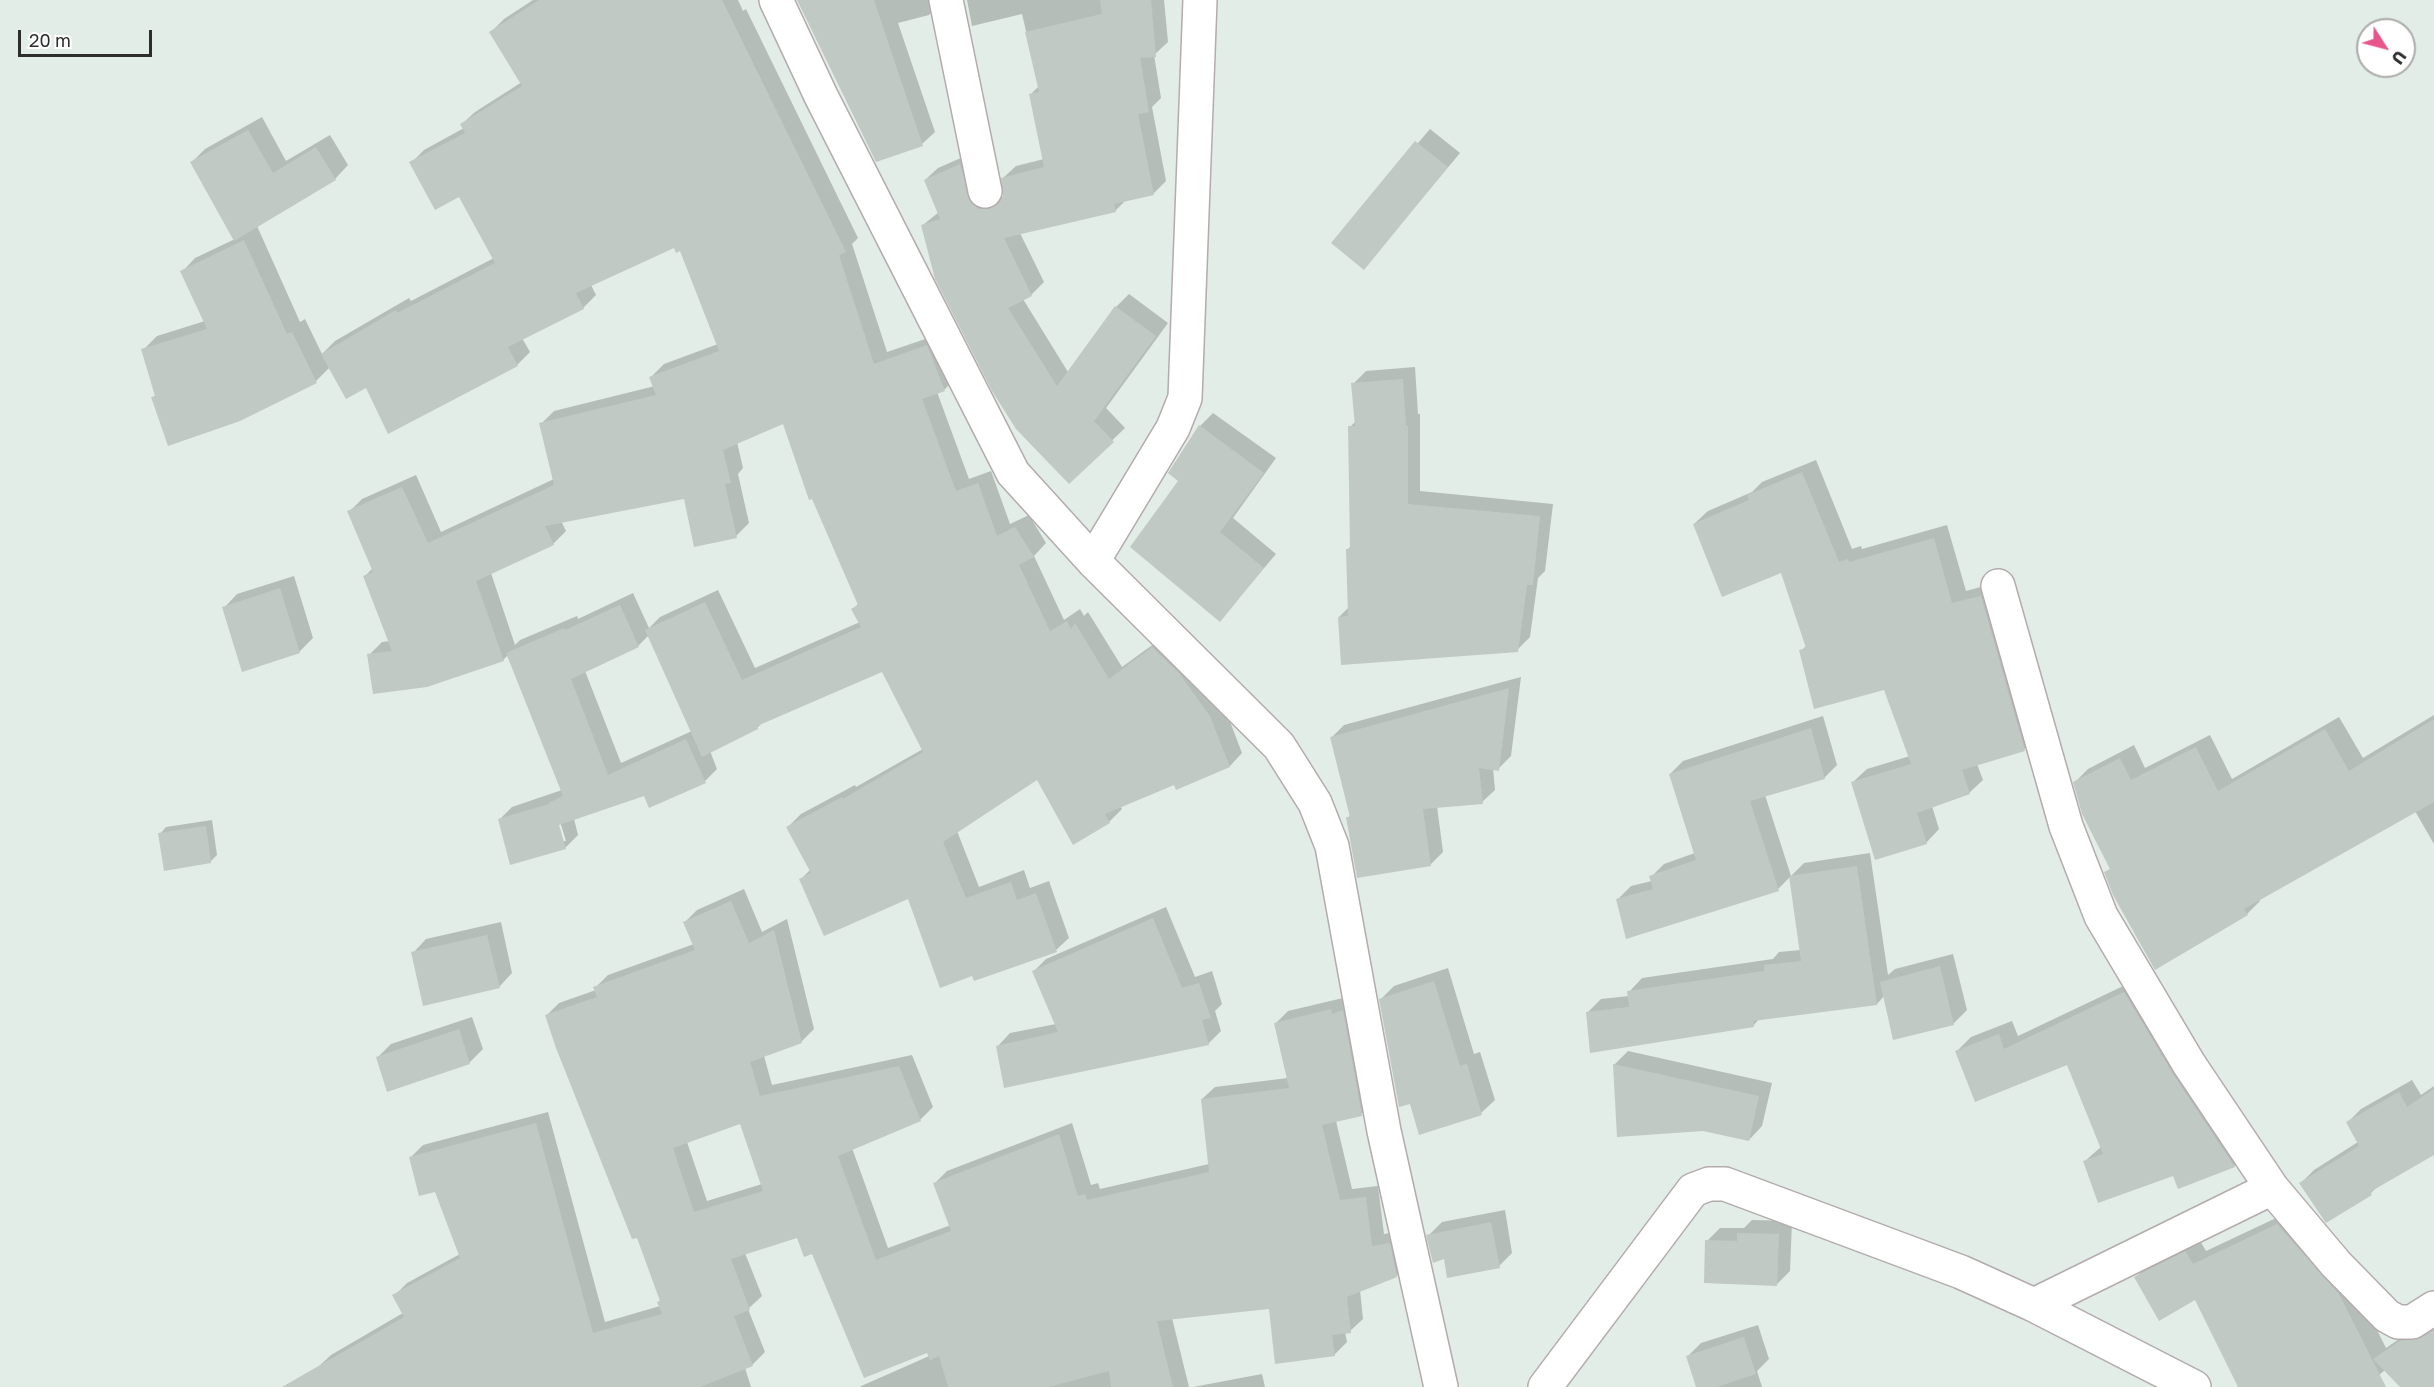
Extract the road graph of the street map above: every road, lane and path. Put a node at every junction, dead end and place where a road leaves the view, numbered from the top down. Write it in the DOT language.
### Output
graph roads {
  1 [pos="776,0"];
  2 [pos="946,0"];
  3 [pos="1200,0"];
  4 [pos="985,191"];
  5 [pos="1093,561"];
  6 [pos="1998,586"];
  7 [pos="2272,1188"];
  8 [pos="2034,1305"];
  9 [pos="2434,1308"];
  10 [pos="1441,1387"];
  11 [pos="1545,1387"];
  12 [pos="2194,1387"];
  1 -- 5 [label="street"];
  2 -- 4 [label="street"];
  3 -- 5 [label="street"];
  5 -- 10 [label="street"];
  6 -- 7 [label="street"];
  7 -- 8 [label="street"];
  7 -- 9 [label="street"];
  8 -- 11 [label="street"];
  8 -- 12 [label="street"];
}
